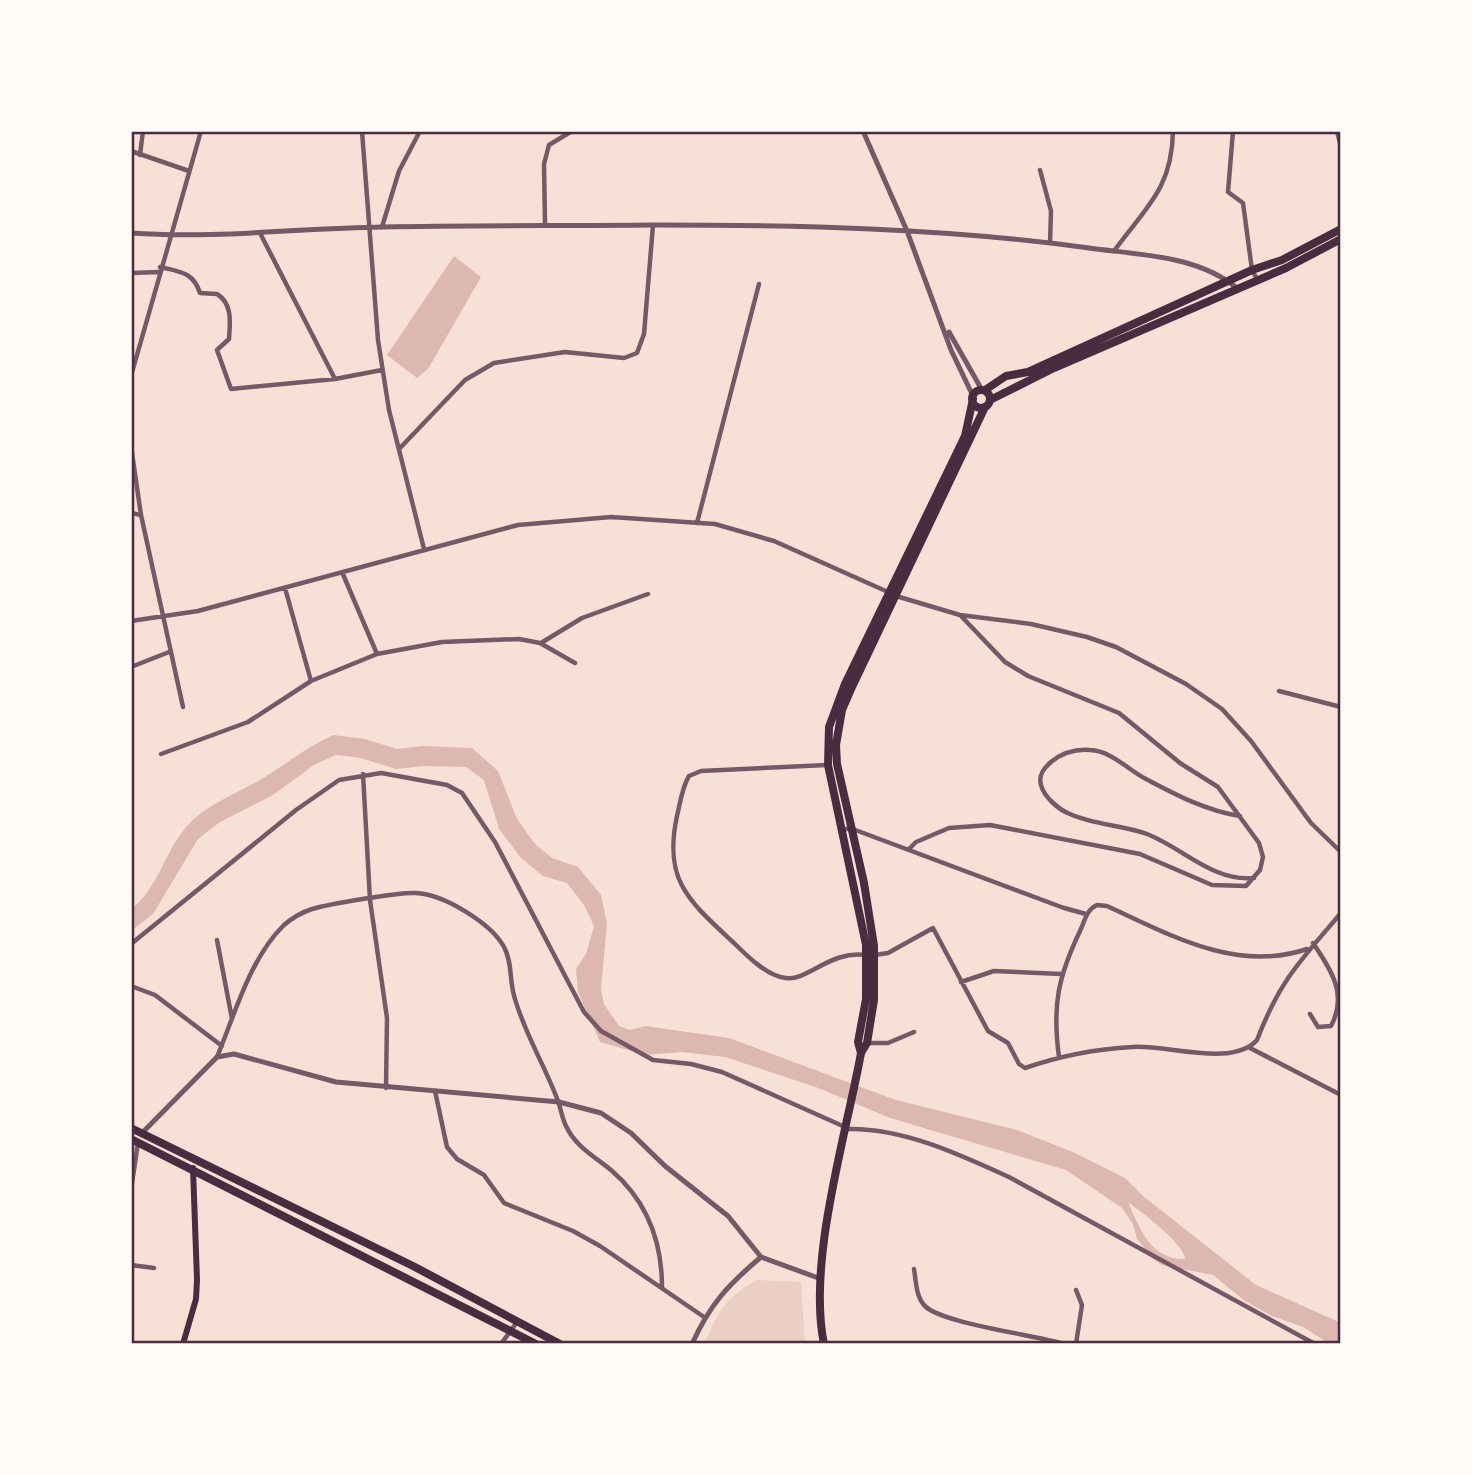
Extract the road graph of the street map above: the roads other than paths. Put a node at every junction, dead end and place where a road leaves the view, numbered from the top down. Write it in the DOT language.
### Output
graph roads {
  1 [pos="143,131"];
  2 [pos="201,131"];
  3 [pos="362,131"];
  4 [pos="420,131"];
  5 [pos="572,131"];
  6 [pos="863,131"];
  7 [pos="1173,131"];
  8 [pos="1233,131"];
  9 [pos="1337,131"];
  10 [pos="1341,148"];
  11 [pos="131,152"];
  12 [pos="140,156"];
  13 [pos="1040,170"];
  14 [pos="189,171"];
  15 [pos="545,224"];
  16 [pos="653,225"];
  17 [pos="382,227"];
  18 [pos="368,228"];
  19 [pos="1341,229"];
  20 [pos="907,231"];
  21 [pos="131,233"];
  22 [pos="261,235"];
  23 [pos="169,236"];
  24 [pos="1341,239"];
  25 [pos="1050,243"];
  26 [pos="1113,252"];
  27 [pos="159,269"];
  28 [pos="1252,270"];
  29 [pos="131,273"];
  30 [pos="1258,280"];
  31 [pos="1230,282"];
  32 [pos="760,284"];
  33 [pos="1238,289"];
  34 [pos="944,323"];
  35 [pos="383,370"];
  36 [pos="131,376"];
  37 [pos="335,379"];
  38 [pos="983,390"];
  39 [pos="973,397"];
  40 [pos="988,404"];
  41 [pos="969,438"];
  42 [pos="131,446"];
  43 [pos="399,449"];
  44 [pos="131,513"];
  45 [pos="141,514"];
  46 [pos="697,523"];
  47 [pos="424,548"];
  48 [pos="342,572"];
  49 [pos="285,588"];
  50 [pos="648,594"];
  51 [pos="893,594"];
  52 [pos="960,615"];
  53 [pos="163,617"];
  54 [pos="131,621"];
  55 [pos="540,643"];
  56 [pos="169,653"];
  57 [pos="377,654"];
  58 [pos="575,663"];
  59 [pos="131,667"];
  60 [pos="311,681"];
  61 [pos="1279,691"];
  62 [pos="183,707"];
  63 [pos="1341,707"];
  64 [pos="161,754"];
  65 [pos="833,764"];
  66 [pos="363,774"];
  67 [pos="1240,816"];
  68 [pos="846,829"];
  69 [pos="909,849"];
  70 [pos="1341,852"];
  71 [pos="1255,878"];
  72 [pos="370,900"];
  73 [pos="1341,913"];
  74 [pos="1087,914"];
  75 [pos="217,940"];
  76 [pos="1313,943"];
  77 [pos="131,944"];
  78 [pos="1308,948"];
  79 [pos="871,955"];
  80 [pos="1061,974"];
  81 [pos="961,982"];
  82 [pos="131,986"];
  83 [pos="1310,1014"];
  84 [pos="233,1020"];
  85 [pos="914,1032"];
  86 [pos="867,1043"];
  87 [pos="222,1046"];
  88 [pos="1250,1048"];
  89 [pos="861,1053"];
  90 [pos="218,1057"];
  91 [pos="1059,1057"];
  92 [pos="386,1088"];
  93 [pos="435,1091"];
  94 [pos="1341,1094"];
  95 [pos="559,1102"];
  96 [pos="845,1127"];
  97 [pos="134,1132"];
  98 [pos="194,1159"];
  99 [pos="193,1171"];
  100 [pos="131,1190"];
  101 [pos="363,1242"];
  102 [pos="357,1254"];
  103 [pos="761,1257"];
  104 [pos="131,1265"];
  105 [pos="154,1268"];
  106 [pos="914,1269"];
  107 [pos="821,1279"];
  108 [pos="662,1287"];
  109 [pos="1076,1290"];
  110 [pos="704,1317"];
  111 [pos="518,1321"];
  112 [pos="512,1332"];
  113 [pos="823,1341"];
  114 [pos="183,1344"];
  115 [pos="501,1344"];
  116 [pos="536,1344"];
  117 [pos="560,1344"];
  118 [pos="692,1344"];
  119 [pos="1064,1344"];
  120 [pos="1076,1344"];
  121 [pos="1315,1344"];
  1 -- 12 [label="street"];
  2 -- 14 [label="street"];
  3 -- 18 [label="street"];
  4 -- 17 [label="street"];
  5 -- 15 [label="street"];
  6 -- 20 [label="street"];
  7 -- 26 [label="street"];
  8 -- 28 [label="street"];
  9 -- 10 [label="street"];
  11 -- 12 [label="street"];
  12 -- 14 [label="street"];
  13 -- 25 [label="street"];
  14 -- 23 [label="street"];
  15 -- 16 [label="street"];
  15 -- 17 [label="street"];
  16 -- 20 [label="street"];
  16 -- 43 [label="street"];
  17 -- 18 [label="street"];
  18 -- 22 [label="street"];
  18 -- 35 [label="street"];
  19 -- 28 [label="highway"];
  20 -- 25 [label="street"];
  20 -- 34 [label="street"];
  21 -- 23 [label="street"];
  22 -- 23 [label="street"];
  22 -- 37 [label="street"];
  23 -- 27 [label="street"];
  24 -- 30 [label="highway"];
  25 -- 26 [label="street"];
  26 -- 31 [label="street"];
  27 -- 29 [label="street"];
  27 -- 36 [label="street"];
  27 -- 37 [label="street"];
  28 -- 30 [label="street"];
  28 -- 31 [label="highway"];
  30 -- 33 [label="highway"];
  31 -- 33 [label="street"];
  31 -- 38 [label="highway"];
  32 -- 46 [label="street"];
  33 -- 40 [label="highway"];
  34 -- 38 [label="street"];
  34 -- 39 [label="street"];
  35 -- 37 [label="street"];
  35 -- 43 [label="street"];
  38 -- 39 [label="highway"];
  38 -- 40 [label="highway"];
  39 -- 40 [label="highway"];
  39 -- 41 [label="highway"];
  40 -- 41 [label="highway"];
  41 -- 51 [label="highway"];
  42 -- 45 [label="street"];
  43 -- 47 [label="street"];
  44 -- 45 [label="street"];
  45 -- 53 [label="street"];
  46 -- 47 [label="street"];
  46 -- 51 [label="street"];
  47 -- 48 [label="street"];
  48 -- 49 [label="street"];
  48 -- 57 [label="street"];
  49 -- 53 [label="street"];
  49 -- 60 [label="street"];
  50 -- 55 [label="street"];
  51 -- 52 [label="street"];
  51 -- 65 [label="highway"];
  52 -- 67 [label="street"];
  52 -- 70 [label="street"];
  53 -- 54 [label="street"];
  53 -- 56 [label="street"];
  55 -- 57 [label="street"];
  55 -- 58 [label="street"];
  56 -- 59 [label="street"];
  56 -- 62 [label="street"];
  57 -- 60 [label="street"];
  60 -- 64 [label="street"];
  61 -- 63 [label="street"];
  65 -- 68 [label="highway"];
  65 -- 79 [label="street"];
  66 -- 72 [label="street"];
  66 -- 77 [label="street"];
  66 -- 96 [label="street"];
  67 -- 71 [label="street"];
  67 -- 71 [label="street"];
  68 -- 69 [label="street"];
  68 -- 79 [label="highway"];
  69 -- 71 [label="street"];
  69 -- 74 [label="street"];
  72 -- 84 [label="street"];
  72 -- 92 [label="street"];
  72 -- 95 [label="street"];
  73 -- 76 [label="street"];
  74 -- 78 [label="street"];
  74 -- 80 [label="street"];
  75 -- 84 [label="street"];
  76 -- 78 [label="street"];
  76 -- 83 [label="street"];
  78 -- 88 [label="street"];
  79 -- 81 [label="street"];
  79 -- 86 [label="highway"];
  79 -- 89 [label="highway"];
  80 -- 81 [label="street"];
  80 -- 91 [label="street"];
  81 -- 91 [label="street"];
  82 -- 87 [label="street"];
  84 -- 87 [label="street"];
  85 -- 86 [label="street"];
  86 -- 89 [label="highway"];
  87 -- 90 [label="street"];
  88 -- 91 [label="street"];
  88 -- 94 [label="street"];
  89 -- 96 [label="highway"];
  90 -- 92 [label="street"];
  90 -- 97 [label="street"];
  92 -- 93 [label="street"];
  93 -- 95 [label="street"];
  93 -- 108 [label="street"];
  95 -- 103 [label="street"];
  95 -- 108 [label="street"];
  96 -- 107 [label="highway"];
  96 -- 121 [label="street"];
  97 -- 98 [label="highway"];
  97 -- 99 [label="highway"];
  97 -- 100 [label="street"];
  98 -- 99 [label="main road"];
  98 -- 101 [label="highway"];
  99 -- 102 [label="highway"];
  99 -- 114 [label="main road"];
  101 -- 102 [label="highway"];
  101 -- 111 [label="highway"];
  102 -- 112 [label="highway"];
  103 -- 107 [label="street"];
  103 -- 110 [label="street"];
  104 -- 105 [label="street"];
  106 -- 119 [label="street"];
  107 -- 113 [label="highway"];
  108 -- 110 [label="street"];
  109 -- 120 [label="street"];
  110 -- 118 [label="street"];
  111 -- 112 [label="street"];
  111 -- 117 [label="highway"];
  112 -- 115 [label="street"];
  112 -- 116 [label="highway"];
}
